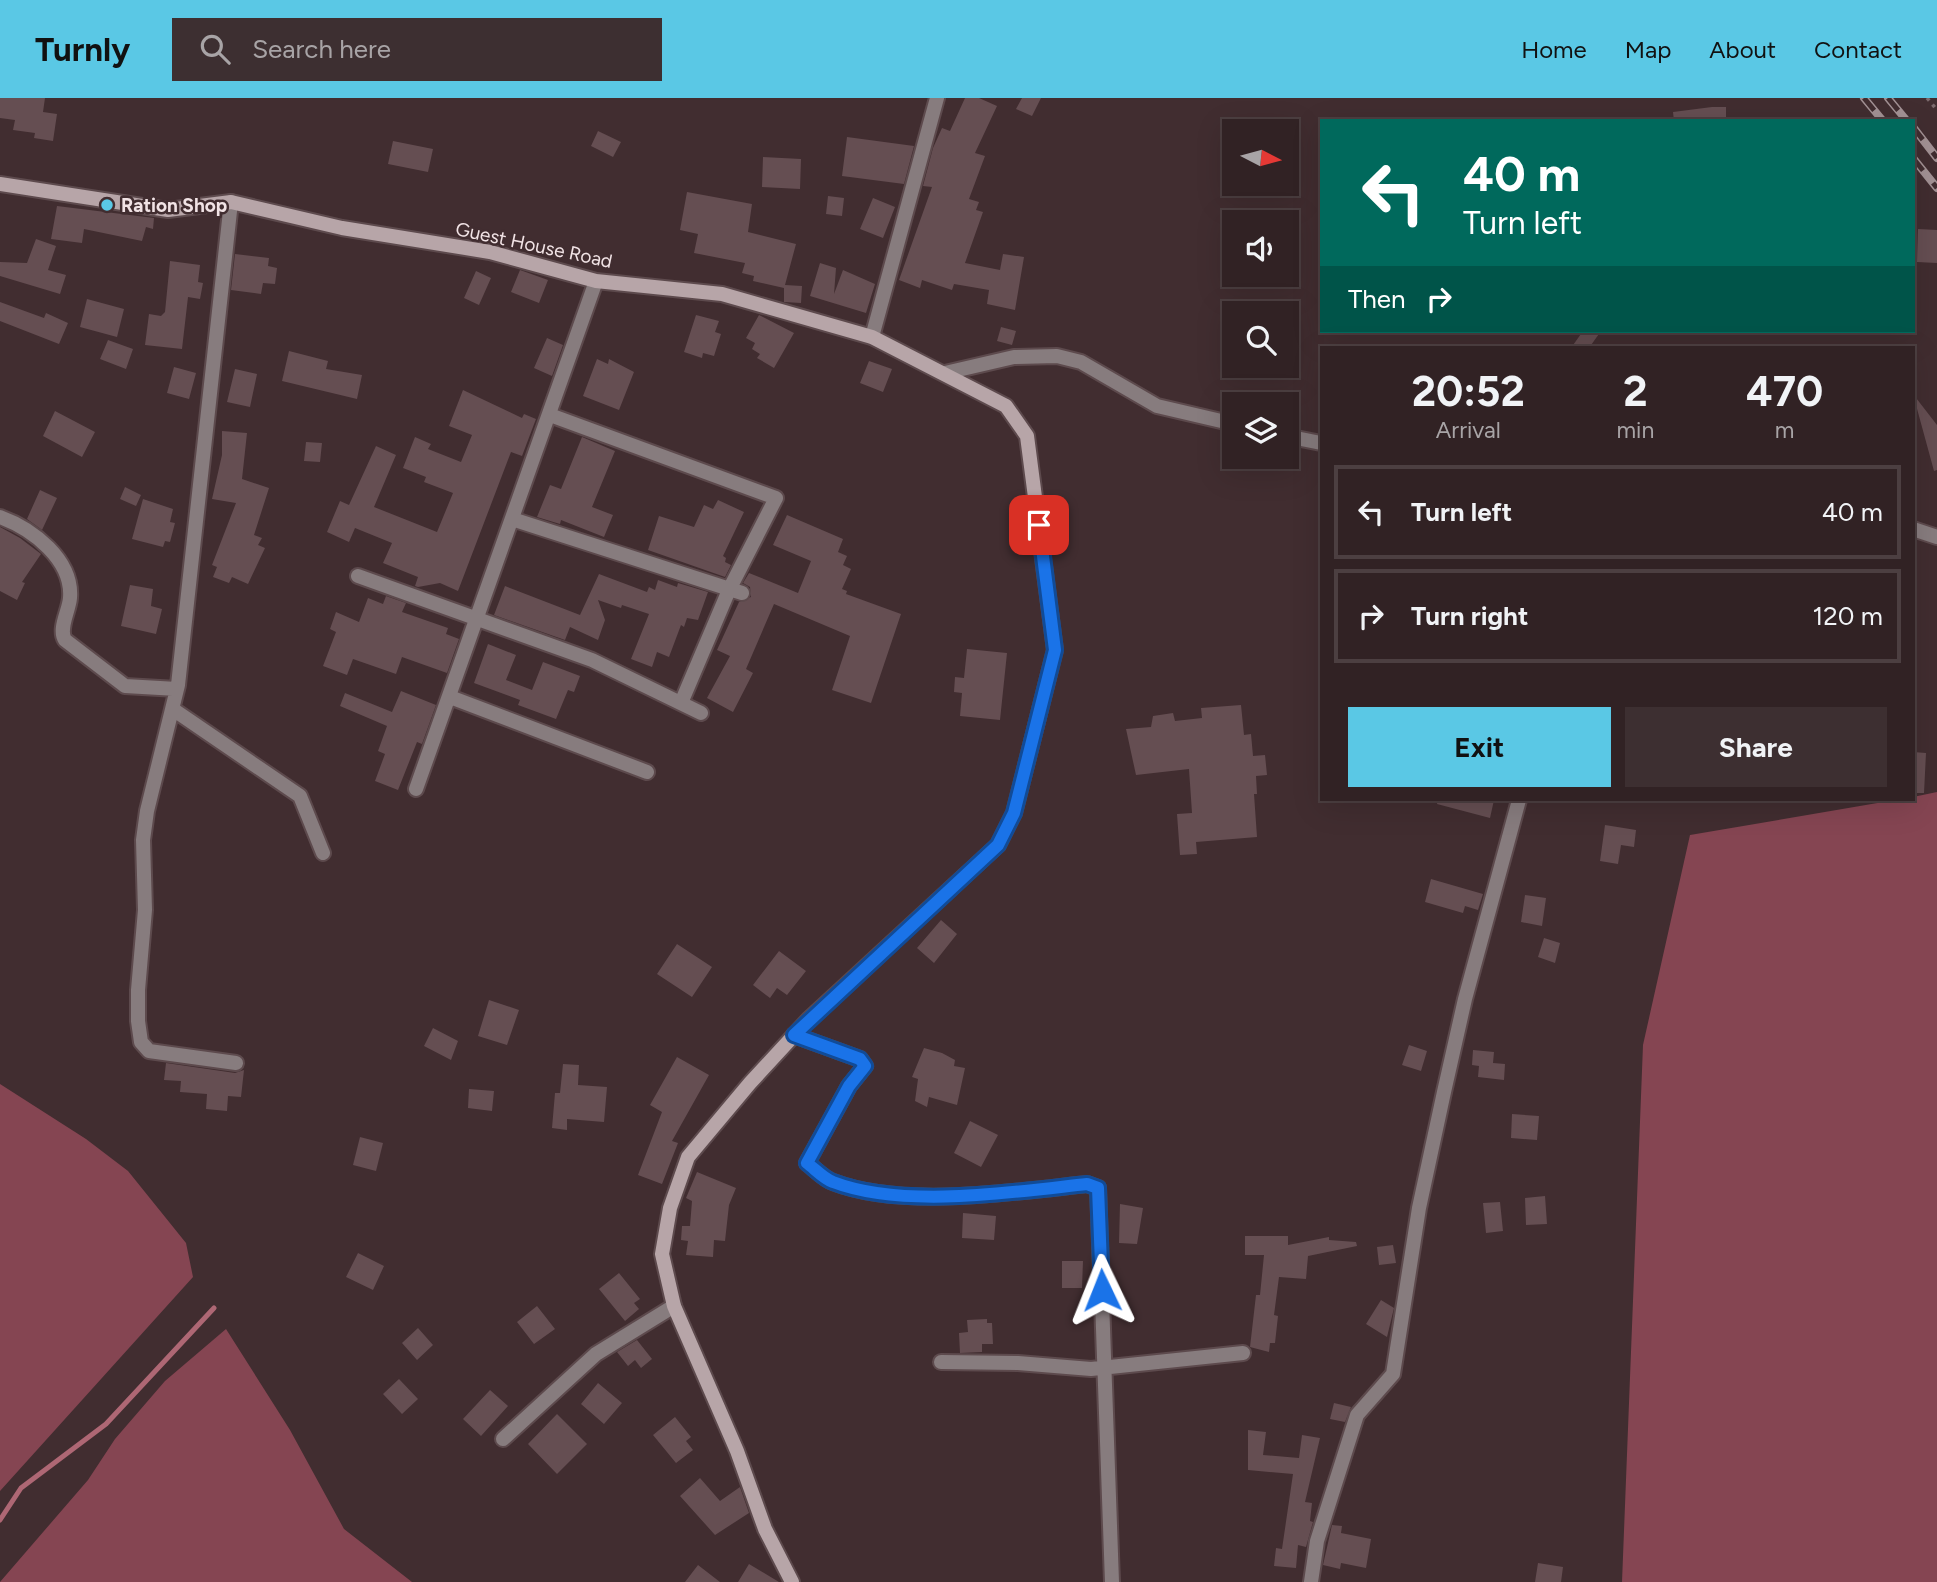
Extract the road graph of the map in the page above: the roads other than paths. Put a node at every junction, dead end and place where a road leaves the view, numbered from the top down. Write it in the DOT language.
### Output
graph roads {
  1 [pos="937,98"];
  2 [pos="0,184"];
  3 [pos="232,202"];
  4 [pos="596,281"];
  5 [pos="872,337"];
  6 [pos="945,373"];
  7 [pos="550,415"];
  8 [pos="1222,421"];
  9 [pos="1299,439"];
  10 [pos="1320,443"];
  11 [pos="0,517"];
  12 [pos="512,519"];
  13 [pos="1915,530"];
  14 [pos="1937,537"];
  15 [pos="358,576"];
  16 [pos="735,591"];
  17 [pos="478,621"];
  18 [pos="177,689"];
  19 [pos="450,697"];
  20 [pos="681,703"];
  21 [pos="174,710"];
  22 [pos="701,713"];
  23 [pos="647,772"];
  24 [pos="416,789"];
  25 [pos="1518,801"];
  26 [pos="323,853"];
  27 [pos="794,1035"];
  28 [pos="236,1063"];
  29 [pos="674,1306"];
  30 [pos="1243,1353"];
  31 [pos="941,1362"];
  32 [pos="1104,1367"];
  33 [pos="503,1439"];
  34 [pos="792,1582"];
  35 [pos="1112,1582"];
  36 [pos="1311,1582"];
  1 -- 5 [label="street"];
  2 -- 3 [label="main road, Guest House Road"];
  3 -- 4 [label="main road, Guest House Road"];
  3 -- 18 [label="street"];
  4 -- 5 [label="main road, Guest House Road"];
  4 -- 7 [label="street"];
  5 -- 6 [label="main road, Guest House Road"];
  6 -- 8 [label="street"];
  6 -- 27 [label="main road, Guest House Road"];
  7 -- 12 [label="street"];
  7 -- 16 [label="street"];
  9 -- 10 [label="street"];
  11 -- 18 [label="street"];
  12 -- 16 [label="street"];
  12 -- 17 [label="street"];
  13 -- 14 [label="street"];
  15 -- 17 [label="street"];
  16 -- 20 [label="street"];
  17 -- 19 [label="street"];
  17 -- 20 [label="street"];
  18 -- 21 [label="street"];
  19 -- 23 [label="street"];
  19 -- 24 [label="street"];
  20 -- 22 [label="street"];
  21 -- 26 [label="street"];
  21 -- 28 [label="street"];
  25 -- 36 [label="street"];
  27 -- 29 [label="main road"];
  27 -- 32 [label="street"];
  29 -- 33 [label="street"];
  29 -- 34 [label="main road"];
  30 -- 32 [label="street"];
  31 -- 32 [label="street"];
  32 -- 35 [label="street"];
}
